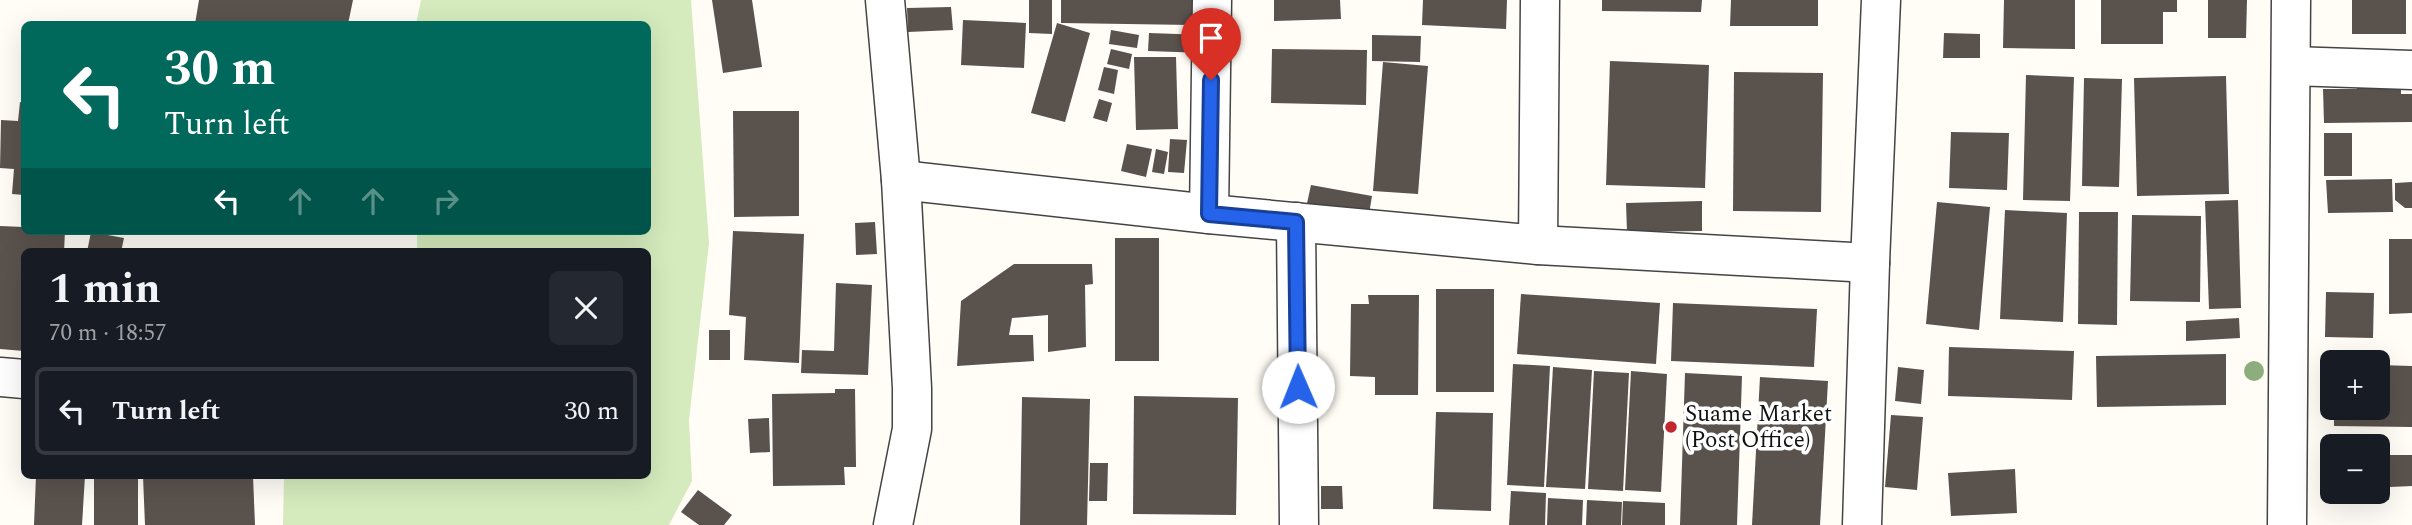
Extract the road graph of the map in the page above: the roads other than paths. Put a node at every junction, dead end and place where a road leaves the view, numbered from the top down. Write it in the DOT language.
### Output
graph roads {
  1 [pos="885,0"];
  2 [pos="1212,0"];
  3 [pos="1540,0"];
  4 [pos="1881,0"];
  5 [pos="2291,0"];
  6 [pos="2291,66"];
  7 [pos="2412,70"];
  8 [pos="901,180"];
  9 [pos="1209,214"];
  10 [pos="1296,222"];
  11 [pos="1538,244"];
  12 [pos="1870,263"];
  13 [pos="0,377"];
  14 [pos="21,379"];
  15 [pos="893,525"];
  16 [pos="1299,525"];
  17 [pos="1862,525"];
  18 [pos="2287,525"];
  1 -- 8 [label="street"];
  2 -- 9 [label="street"];
  3 -- 11 [label="street"];
  4 -- 12 [label="street"];
  5 -- 6 [label="street"];
  6 -- 7 [label="street"];
  6 -- 18 [label="street"];
  8 -- 9 [label="street"];
  8 -- 15 [label="street"];
  9 -- 10 [label="street"];
  10 -- 11 [label="street"];
  10 -- 16 [label="street"];
  11 -- 12 [label="street"];
  12 -- 17 [label="street"];
  13 -- 14 [label="street"];
}
